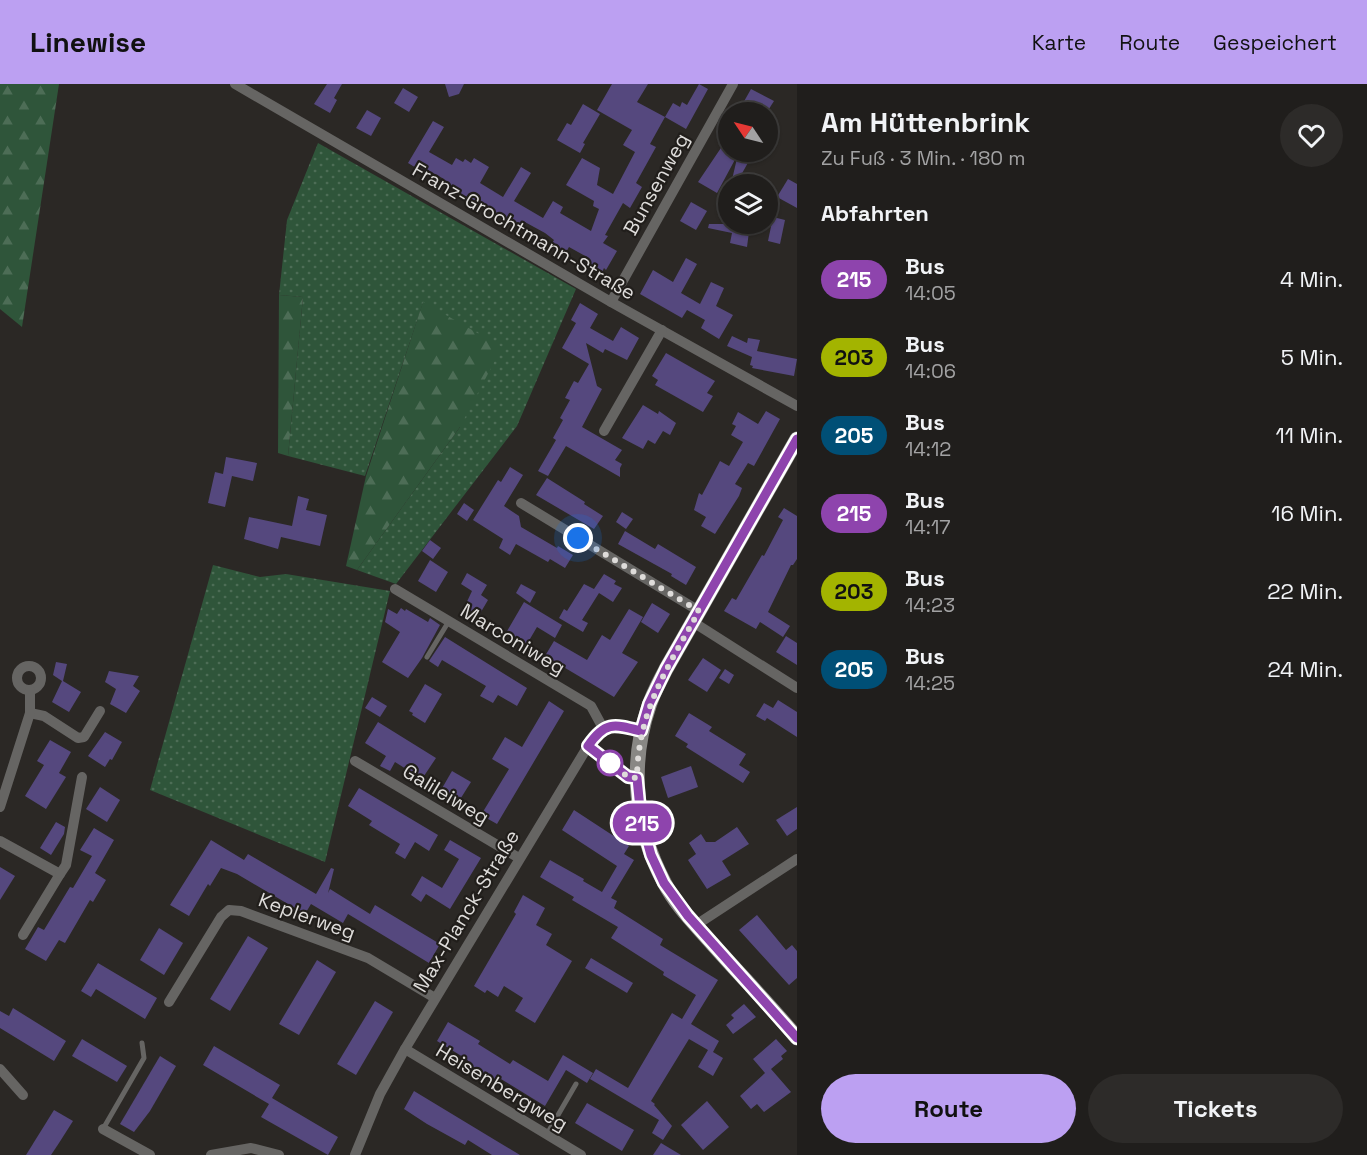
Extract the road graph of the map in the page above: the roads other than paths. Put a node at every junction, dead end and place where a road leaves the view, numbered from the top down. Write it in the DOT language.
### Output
graph roads {
  1 [pos="235,84"];
  2 [pos="733,84"];
  3 [pos="611,302"];
  4 [pos="662,330"];
  5 [pos="797,406"];
  6 [pos="604,431"];
  7 [pos="797,439"];
  8 [pos="521,503"];
  9 [pos="395,589"];
  10 [pos="696,617"];
  11 [pos="449,621"];
  12 [pos="427,657"];
  13 [pos="797,688"];
  14 [pos="30,690"];
  15 [pos="100,711"];
  16 [pos="30,713"];
  17 [pos="603,728"];
  18 [pos="641,731"];
  19 [pos="588,746"];
  20 [pos="355,761"];
  21 [pos="82,777"];
  22 [pos="637,778"];
  23 [pos="0,807"];
  24 [pos="0,841"];
  25 [pos="519,858"];
  26 [pos="797,859"];
  27 [pos="60,874"];
  28 [pos="696,926"];
  29 [pos="23,935"];
  30 [pos="435,998"];
  31 [pos="169,1002"];
  32 [pos="797,1038"];
  33 [pos="142,1043"];
  34 [pos="405,1049"];
  35 [pos="0,1069"];
  36 [pos="576,1084"];
  37 [pos="23,1095"];
  38 [pos="103,1129"];
  39 [pos="547,1134"];
  40 [pos="230,1153"];
  41 [pos="150,1155"];
  42 [pos="211,1155"];
  43 [pos="279,1155"];
  44 [pos="355,1155"];
  45 [pos="581,1155"];
  1 -- 3 [label="street, Franz-Grochtmann-Straße"];
  2 -- 3 [label="street, Bunsenweg"];
  3 -- 4 [label="street, Franz-Grochtmann-Straße"];
  4 -- 5 [label="street, Franz-Grochtmann-Straße"];
  4 -- 6 [label="street"];
  7 -- 10 [label="street"];
  8 -- 10 [label="street"];
  9 -- 11 [label="street, Marconiweg"];
  10 -- 13 [label="street"];
  10 -- 18 [label="street"];
  11 -- 12 [label="lane"];
  11 -- 17 [label="street, Marconiweg"];
  14 -- 16 [label="street"];
  15 -- 16 [label="street"];
  16 -- 23 [label="street"];
  17 -- 18 [label="street"];
  17 -- 19 [label="street, Max-Planck-Straße"];
  18 -- 22 [label="street"];
  19 -- 22 [label="lane"];
  19 -- 25 [label="street, Max-Planck-Straße"];
  20 -- 25 [label="street, Galileiweg"];
  21 -- 27 [label="street"];
  22 -- 28 [label="street"];
  24 -- 27 [label="street"];
  25 -- 30 [label="street, Max-Planck-Straße"];
  26 -- 28 [label="street"];
  27 -- 29 [label="street"];
  28 -- 32 [label="street"];
  30 -- 31 [label="street, Keplerweg"];
  30 -- 34 [label="street, Max-Planck-Straße"];
  33 -- 38 [label="lane"];
  34 -- 39 [label="street, Heisenbergweg"];
  34 -- 44 [label="street, Max-Planck-Straße"];
  35 -- 37 [label="street"];
  36 -- 39 [label="lane"];
  38 -- 41 [label="street"];
  39 -- 45 [label="street, Heisenbergweg"];
  40 -- 42 [label="street"];
  40 -- 43 [label="street"];
}
